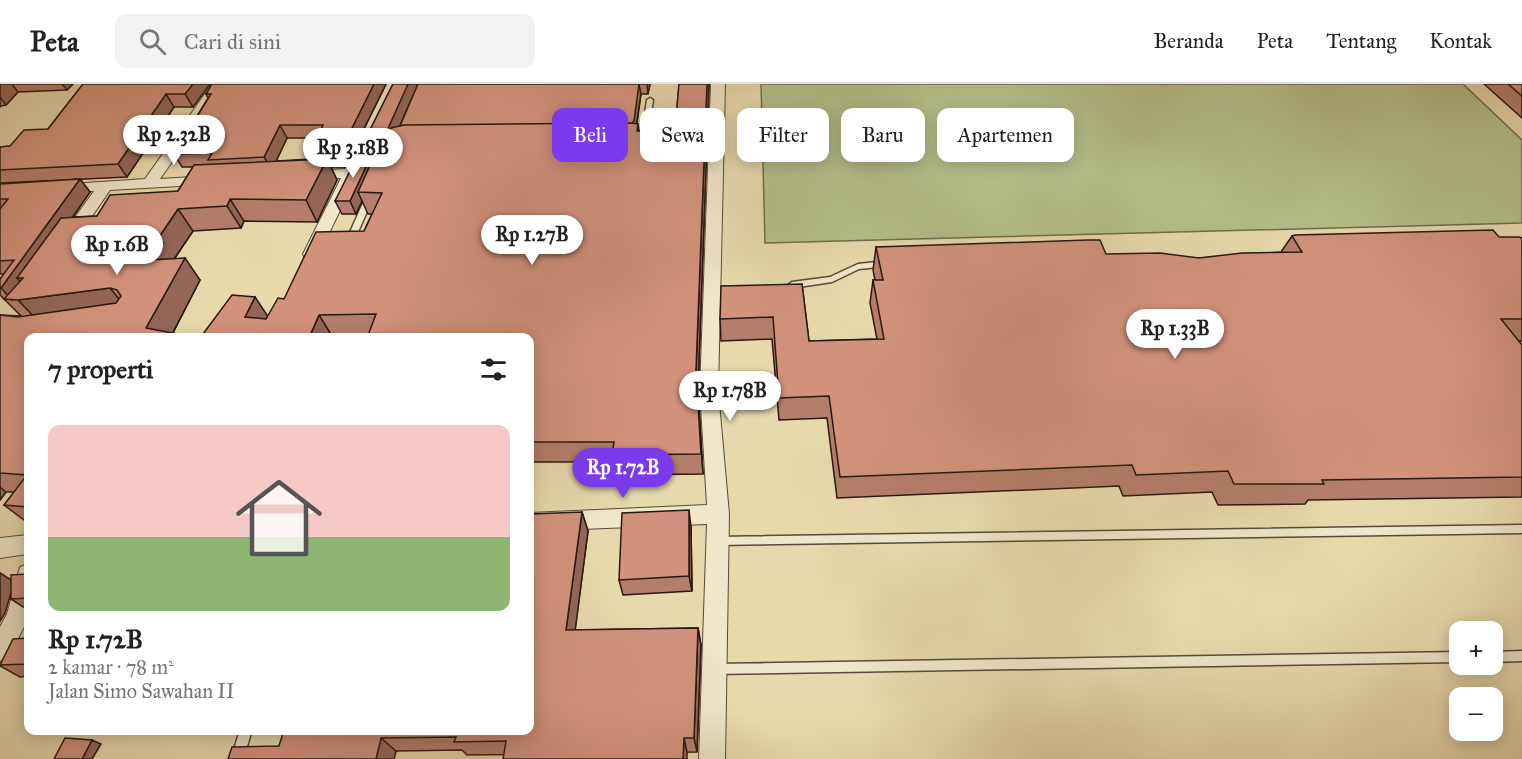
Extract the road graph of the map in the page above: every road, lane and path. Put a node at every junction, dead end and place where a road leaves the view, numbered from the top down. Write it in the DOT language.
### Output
graph roads {
  1 [pos="219,84"];
  2 [pos="394,84"];
  3 [pos="718,84"];
  4 [pos="650,100"];
  5 [pos="636,140"];
  6 [pos="354,169"];
  7 [pos="290,176"];
  8 [pos="220,180"];
  9 [pos="149,184"];
  10 [pos="106,186"];
  11 [pos="47,188"];
  12 [pos="372,190"];
  13 [pos="61,248"];
  14 [pos="346,251"];
  15 [pos="892,264"];
  16 [pos="305,267"];
  17 [pos="780,286"];
  18 [pos="718,514"];
  19 [pos="534,522"];
  20 [pos="1522,529"];
  21 [pos="718,541"];
  22 [pos="24,545"];
  23 [pos="0,548"];
  24 [pos="24,591"];
  25 [pos="0,650"];
  26 [pos="1522,656"];
  27 [pos="1449,657"];
  28 [pos="1503,657"];
  29 [pos="713,669"];
  30 [pos="244,735"];
  31 [pos="237,759"];
  32 [pos="712,759"];
  1 -- 9 [label="street"];
  2 -- 6 [label="street"];
  3 -- 18 [label="street"];
  4 -- 5 [label="lane"];
  6 -- 7 [label="street"];
  6 -- 16 [label="street"];
  8 -- 9 [label="street"];
  9 -- 10 [label="street"];
  10 -- 11 [label="street"];
  10 -- 13 [label="street"];
  12 -- 14 [label="lane"];
  15 -- 17 [label="lane"];
  18 -- 19 [label="street"];
  18 -- 21 [label="street"];
  20 -- 21 [label="lane"];
  21 -- 29 [label="street"];
  22 -- 23 [label="street"];
  24 -- 25 [label="street"];
  26 -- 28 [label="lane"];
  27 -- 29 [label="lane"];
  29 -- 32 [label="street"];
  30 -- 31 [label="lane"];
}
